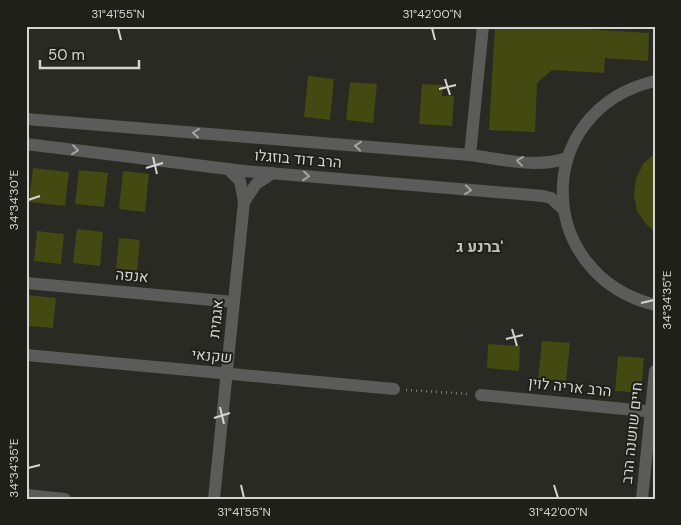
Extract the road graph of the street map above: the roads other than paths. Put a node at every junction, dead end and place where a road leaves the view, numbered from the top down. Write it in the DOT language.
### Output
graph roads {
  1 [pos="483,26"];
  2 [pos="655,81"];
  3 [pos="26,119"];
  4 [pos="26,144"];
  5 [pos="470,155"];
  6 [pos="568,158"];
  7 [pos="228,169"];
  8 [pos="273,174"];
  9 [pos="244,202"];
  10 [pos="564,210"];
  11 [pos="26,283"];
  12 [pos="234,302"];
  13 [pos="655,305"];
  14 [pos="26,355"];
  15 [pos="655,371"];
  16 [pos="227,374"];
  17 [pos="394,389"];
  18 [pos="482,395"];
  19 [pos="653,412"];
  20 [pos="26,495"];
  21 [pos="65,499"];
  22 [pos="214,499"];
  23 [pos="642,499"];
  1 -- 5 [label="street"];
  2 -- 6 [label="street"];
  5 -- 3 [label="street, הרב דוד בוזגלו, one-way"];
  4 -- 7 [label="street, הרב דוד בוזגלו, one-way"];
  6 -- 5 [label="street, הרב דוד בוזגלו, one-way"];
  6 -- 10 [label="street"];
  7 -- 8 [label="street, הרב דוד בוזגלו"];
  7 -- 9 [label="street, אגמית"];
  8 -- 9 [label="street"];
  8 -- 10 [label="street, הרב דוד בוזגלו, one-way"];
  9 -- 12 [label="street, אגמית"];
  10 -- 13 [label="street"];
  11 -- 12 [label="street, אנפה"];
  12 -- 16 [label="street, אגמית"];
  14 -- 16 [label="street, שקנאי"];
  15 -- 19 [label="street, חיים שושנה הרב"];
  16 -- 17 [label="street, שקנאי"];
  16 -- 22 [label="street, אגמית"];
  18 -- 19 [label="street, הרב אריה לוין"];
  19 -- 23 [label="street, חיים שושנה הרב"];
  20 -- 21 [label="street"];
}
